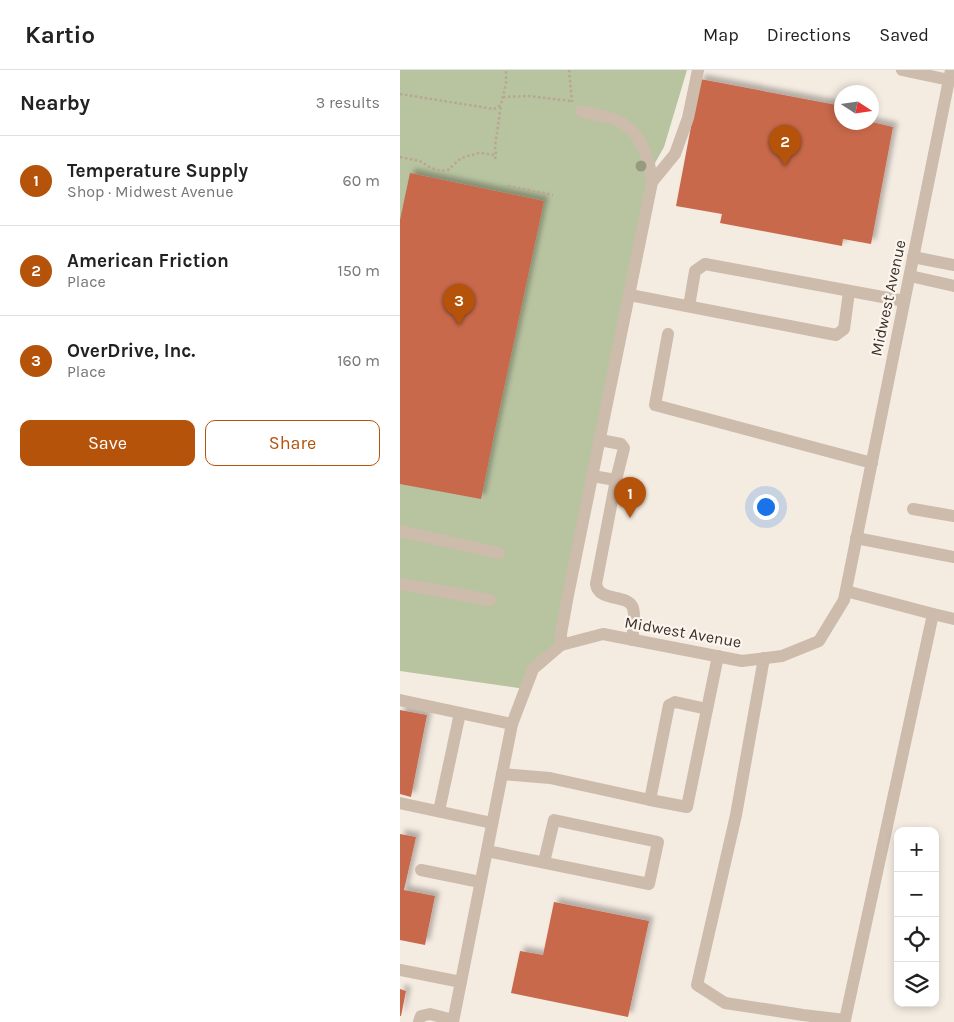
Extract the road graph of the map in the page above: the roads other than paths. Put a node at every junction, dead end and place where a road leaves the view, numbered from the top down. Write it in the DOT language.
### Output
graph roads {
  1 [pos="698,70"];
  2 [pos="902,70"];
  3 [pos="950,75"];
  4 [pos="950,93"];
  5 [pos="576,110"];
  6 [pos="652,182"];
  7 [pos="914,257"];
  8 [pos="954,265"];
  9 [pos="910,276"];
  10 [pos="954,286"];
  11 [pos="849,292"];
  12 [pos="630,295"];
  13 [pos="904,301"];
  14 [pos="689,306"];
  15 [pos="668,334"];
  16 [pos="600,440"];
  17 [pos="872,463"];
  18 [pos="592,476"];
  19 [pos="616,480"];
  20 [pos="913,509"];
  21 [pos="954,516"];
  22 [pos="400,531"];
  23 [pos="856,538"];
  24 [pos="499,552"];
  25 [pos="954,556"];
  26 [pos="400,584"];
  27 [pos="846,592"];
  28 [pos="490,600"];
  29 [pos="933,614"];
  30 [pos="954,619"];
  31 [pos="632,640"];
  32 [pos="561,645"];
  33 [pos="718,656"];
  34 [pos="764,658"];
  35 [pos="400,700"];
  36 [pos="707,709"];
  37 [pos="460,713"];
  38 [pos="512,724"];
  39 [pos="502,774"];
  40 [pos="650,800"];
  41 [pos="400,803"];
  42 [pos="439,811"];
  43 [pos="492,823"];
  44 [pos="486,851"];
  45 [pos="544,862"];
  46 [pos="421,870"];
  47 [pos="480,882"];
  48 [pos="400,970"];
  49 [pos="461,982"];
  50 [pos="453,1021"];
  51 [pos="851,1021"];
  52 [pos="419,1022"];
  1 -- 6 [label="street"];
  2 -- 3 [label="street"];
  3 -- 4 [label="street, Midwest Avenue"];
  4 -- 7 [label="street, Midwest Avenue"];
  5 -- 6 [label="street"];
  6 -- 12 [label="street"];
  7 -- 8 [label="street"];
  7 -- 9 [label="street, Midwest Avenue"];
  9 -- 10 [label="street"];
  9 -- 13 [label="street, Midwest Avenue"];
  11 -- 13 [label="street"];
  11 -- 14 [label="street"];
  11 -- 14 [label="street"];
  12 -- 14 [label="street"];
  12 -- 16 [label="street"];
  13 -- 17 [label="street, Midwest Avenue"];
  15 -- 17 [label="street"];
  16 -- 18 [label="street"];
  16 -- 19 [label="street"];
  17 -- 23 [label="street, Midwest Avenue"];
  18 -- 19 [label="street"];
  18 -- 32 [label="street"];
  19 -- 31 [label="street"];
  20 -- 21 [label="street"];
  22 -- 24 [label="street"];
  23 -- 25 [label="street"];
  23 -- 27 [label="street, Midwest Avenue"];
  26 -- 28 [label="street"];
  27 -- 29 [label="street"];
  27 -- 34 [label="street, Midwest Avenue"];
  29 -- 30 [label="street"];
  29 -- 51 [label="street"];
  31 -- 32 [label="street, Midwest Avenue"];
  31 -- 33 [label="street, Midwest Avenue"];
  32 -- 38 [label="street, Midwest Avenue"];
  33 -- 34 [label="street, Midwest Avenue"];
  33 -- 36 [label="street"];
  34 -- 51 [label="street"];
  35 -- 37 [label="street"];
  36 -- 40 [label="street"];
  36 -- 40 [label="street"];
  37 -- 38 [label="street"];
  37 -- 42 [label="street"];
  38 -- 39 [label="street, Midwest Avenue"];
  39 -- 40 [label="street"];
  39 -- 43 [label="street, Midwest Avenue"];
  41 -- 42 [label="street"];
  42 -- 43 [label="street"];
  43 -- 44 [label="street, Midwest Avenue"];
  44 -- 45 [label="street"];
  44 -- 47 [label="street, Midwest Avenue"];
  45 -- 45 [label="street"];
  46 -- 47 [label="street"];
  47 -- 49 [label="street, Midwest Avenue"];
  48 -- 49 [label="street"];
  49 -- 50 [label="street, Midwest Avenue"];
  50 -- 52 [label="street"];
}
